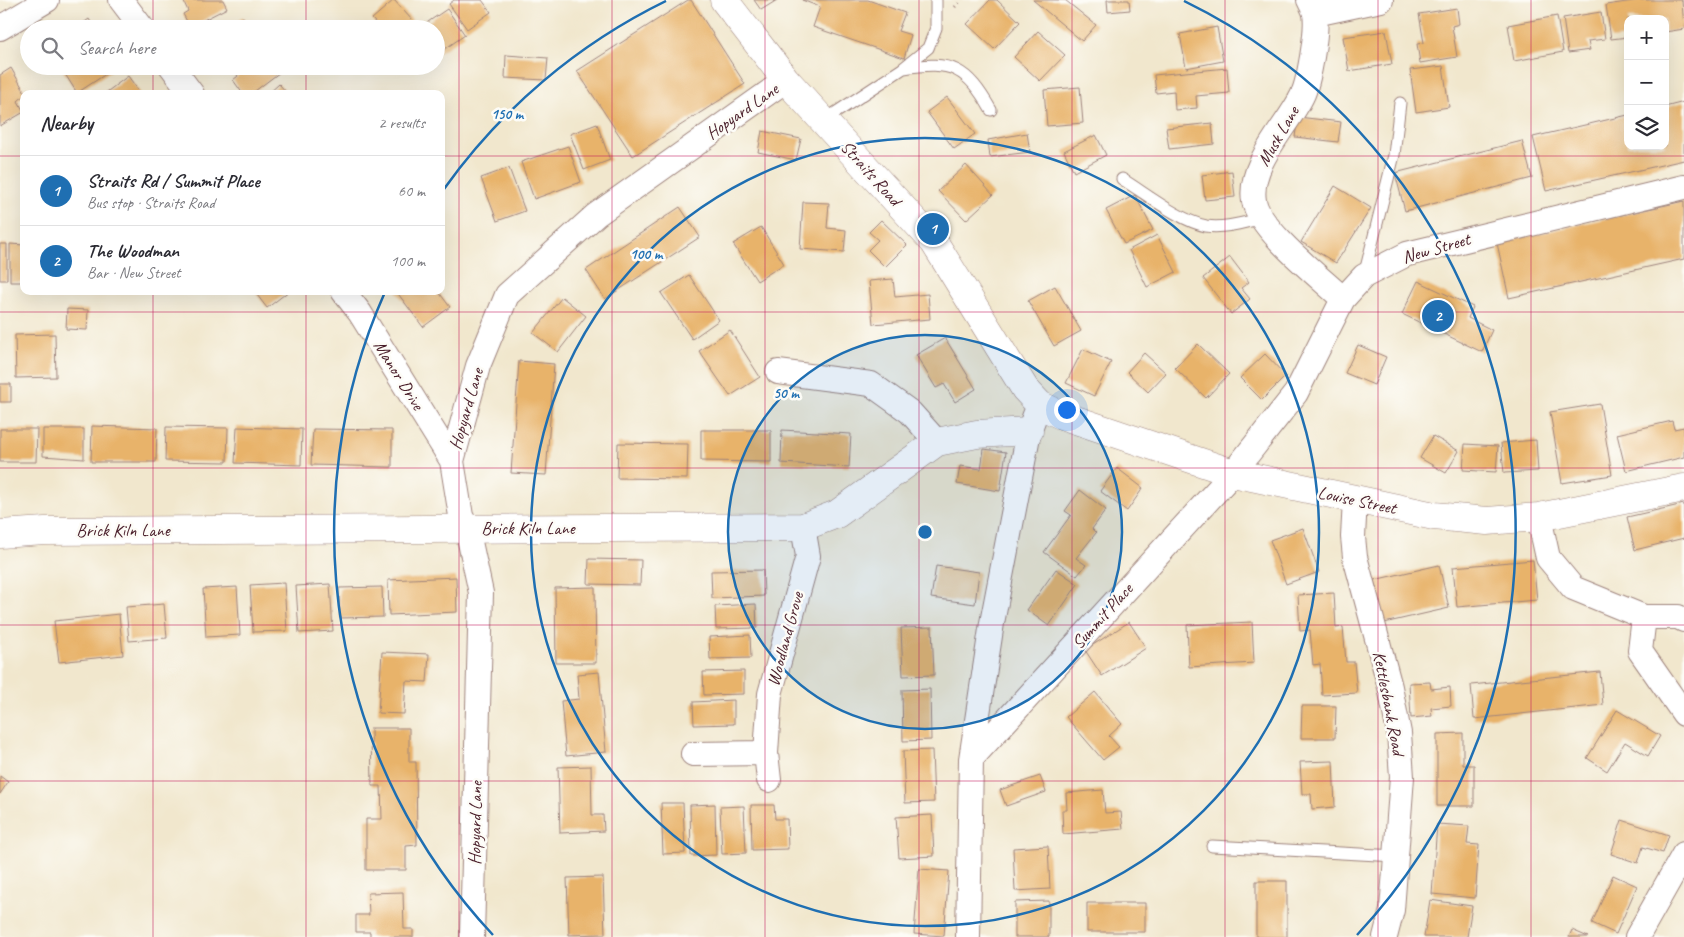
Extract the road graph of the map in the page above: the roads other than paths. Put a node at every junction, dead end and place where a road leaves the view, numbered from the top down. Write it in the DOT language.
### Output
graph roads {
  1 [pos="48,0"];
  2 [pos="121,0"];
  3 [pos="724,0"];
  4 [pos="936,0"];
  5 [pos="1381,0"];
  6 [pos="1312,7"];
  7 [pos="136,20"];
  8 [pos="0,28"];
  9 [pos="902,68"];
  10 [pos="178,75"];
  11 [pos="786,80"];
  12 [pos="189,90"];
  13 [pos="1400,103"];
  14 [pos="991,110"];
  15 [pos="823,121"];
  16 [pos="1122,179"];
  17 [pos="1684,187"];
  18 [pos="1263,218"];
  19 [pos="1364,276"];
  20 [pos="346,295"];
  21 [pos="1343,299"];
  22 [pos="778,372"];
  23 [pos="1040,405"];
  24 [pos="1029,431"];
  25 [pos="937,442"];
  26 [pos="452,461"];
  27 [pos="1232,472"];
  28 [pos="1684,488"];
  29 [pos="1356,500"];
  30 [pos="1539,518"];
  31 [pos="803,527"];
  32 [pos="468,528"];
  33 [pos="0,534"];
  34 [pos="1644,617"];
  35 [pos="1684,620"];
  36 [pos="1684,714"];
  37 [pos="766,753"];
  38 [pos="693,754"];
  39 [pos="971,760"];
  40 [pos="769,780"];
  41 [pos="1212,846"];
  42 [pos="1684,854"];
  43 [pos="1396,856"];
  44 [pos="472,937"];
  45 [pos="968,937"];
  46 [pos="1385,937"];
  47 [pos="1637,937"];
  1 -- 8 [label="street"];
  2 -- 7 [label="street"];
  3 -- 11 [label="street, Straits Road"];
  4 -- 9 [label="lane"];
  5 -- 6 [label="street"];
  6 -- 18 [label="street, Musk Lane"];
  9 -- 14 [label="lane"];
  9 -- 15 [label="lane"];
  10 -- 12 [label="street"];
  11 -- 15 [label="street, Straits Road"];
  11 -- 26 [label="street, Hopyard Lane"];
  13 -- 19 [label="lane"];
  15 -- 23 [label="street, Straits Road"];
  16 -- 18 [label="lane"];
  17 -- 19 [label="street, New Street"];
  18 -- 21 [label="street, Musk Lane"];
  19 -- 21 [label="street, New Street"];
  20 -- 26 [label="street, Manor Drive"];
  21 -- 27 [label="street, New Street"];
  22 -- 25 [label="street"];
  23 -- 24 [label="street"];
  23 -- 27 [label="street, Louise Street"];
  24 -- 25 [label="street, Brick Kiln Lane"];
  24 -- 39 [label="street"];
  25 -- 31 [label="street, Brick Kiln Lane"];
  26 -- 32 [label="street, Hopyard Lane"];
  27 -- 29 [label="street, Louise Street"];
  27 -- 39 [label="street, Summit Place"];
  28 -- 30 [label="street, Louise Street"];
  29 -- 30 [label="street, Louise Street"];
  29 -- 43 [label="street, Kettlesbank Road"];
  30 -- 34 [label="street"];
  31 -- 32 [label="street, Brick Kiln Lane"];
  31 -- 37 [label="street, Woodland Grove"];
  32 -- 33 [label="street, Brick Kiln Lane"];
  32 -- 44 [label="street, Hopyard Lane"];
  34 -- 35 [label="street"];
  34 -- 36 [label="street"];
  37 -- 38 [label="street"];
  37 -- 40 [label="street, Woodland Grove"];
  39 -- 45 [label="street"];
  41 -- 43 [label="lane"];
  42 -- 47 [label="street"];
  43 -- 46 [label="street, Kettlesbank Road"];
}
